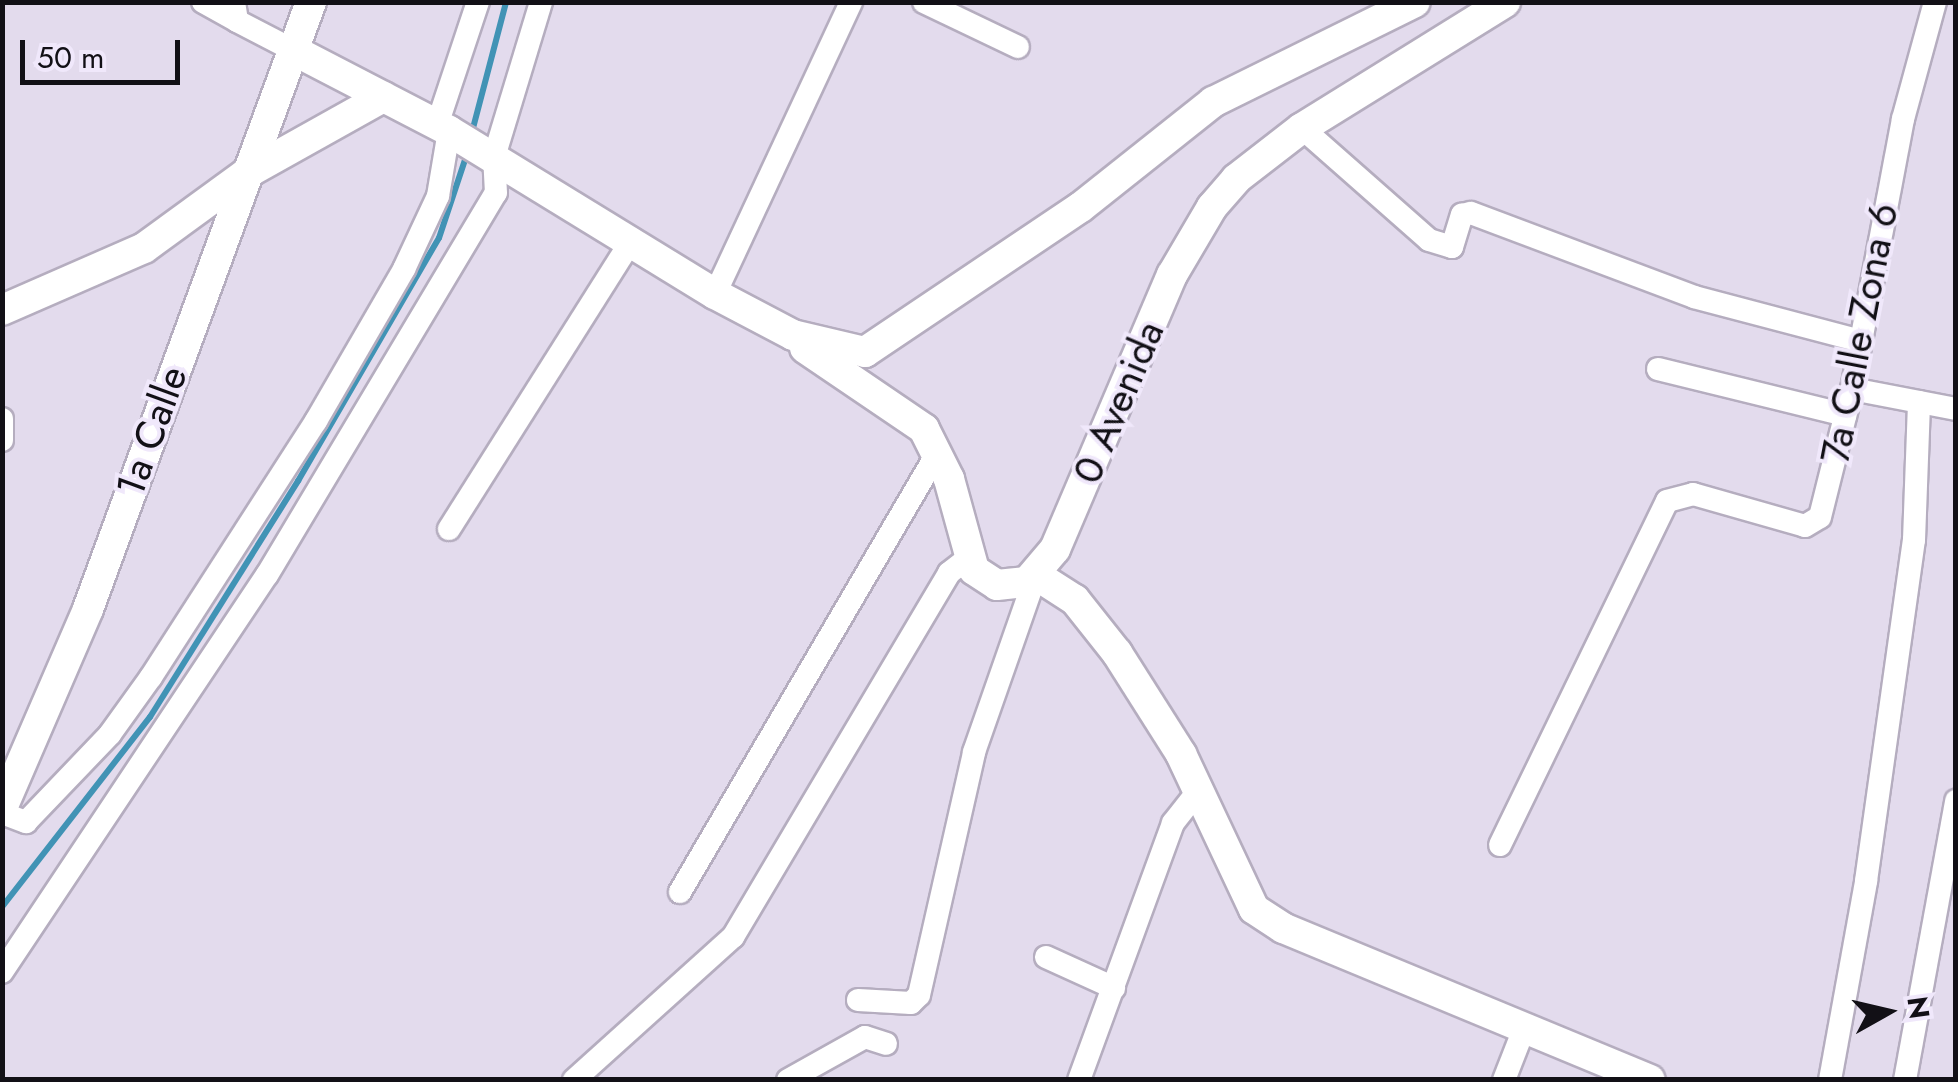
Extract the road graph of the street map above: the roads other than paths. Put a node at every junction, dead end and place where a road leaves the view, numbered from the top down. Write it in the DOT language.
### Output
graph roads {
  1 [pos="203,2"];
  2 [pos="311,2"];
  3 [pos="478,2"];
  4 [pos="541,2"];
  5 [pos="851,2"];
  6 [pos="924,2"];
  7 [pos="1415,2"];
  8 [pos="1505,2"];
  9 [pos="1935,2"];
  10 [pos="236,12"];
  11 [pos="1018,47"];
  12 [pos="293,50"];
  13 [pos="383,97"];
  14 [pos="1302,128"];
  15 [pos="447,130"];
  16 [pos="492,156"];
  17 [pos="247,173"];
  18 [pos="632,239"];
  19 [pos="715,294"];
  20 [pos="2,310"];
  21 [pos="793,335"];
  22 [pos="1860,341"];
  23 [pos="1658,369"];
  24 [pos="1852,389"];
  25 [pos="1919,402"];
  26 [pos="1956,408"];
  27 [pos="1845,415"];
  28 [pos="2,419"];
  29 [pos="2,440"];
  30 [pos="938,452"];
  31 [pos="450,530"];
  32 [pos="967,559"];
  33 [pos="1036,576"];
  34 [pos="1199,790"];
  35 [pos="1956,800"];
  36 [pos="2,811"];
  37 [pos="1500,845"];
  38 [pos="680,892"];
  39 [pos="1046,957"];
  40 [pos="2,972"];
  41 [pos="1114,988"];
  42 [pos="858,1000"];
  43 [pos="1525,1026"];
  44 [pos="886,1044"];
  45 [pos="574,1080"];
  46 [pos="788,1080"];
  47 [pos="1079,1080"];
  48 [pos="1504,1080"];
  49 [pos="1650,1080"];
  50 [pos="1830,1080"];
  51 [pos="1904,1080"];
  1 -- 10 [label="street"];
  2 -- 12 [label="street, 1a Calle"];
  3 -- 15 [label="street"];
  4 -- 16 [label="street"];
  5 -- 19 [label="street"];
  6 -- 11 [label="street"];
  7 -- 21 [label="street"];
  8 -- 14 [label="street, 0 Avenida"];
  9 -- 22 [label="street, 7a Calle Zona 6"];
  10 -- 12 [label="street"];
  12 -- 13 [label="street"];
  12 -- 17 [label="street, 1a Calle"];
  13 -- 15 [label="street"];
  13 -- 17 [label="street"];
  14 -- 22 [label="street"];
  14 -- 33 [label="street, 0 Avenida"];
  15 -- 16 [label="street"];
  15 -- 36 [label="street"];
  16 -- 18 [label="street"];
  16 -- 40 [label="street"];
  17 -- 20 [label="street"];
  17 -- 36 [label="street, 1a Calle"];
  18 -- 19 [label="street"];
  18 -- 31 [label="street"];
  19 -- 21 [label="street"];
  21 -- 30 [label="street"];
  22 -- 24 [label="street, 7a Calle Zona 6"];
  23 -- 27 [label="street"];
  24 -- 25 [label="street"];
  24 -- 27 [label="street, 7a Calle Zona 6"];
  25 -- 26 [label="street"];
  25 -- 50 [label="street"];
  27 -- 37 [label="street, 7a Calle Zona 6"];
  28 -- 29 [label="street"];
  30 -- 32 [label="street"];
  30 -- 38 [label="street"];
  32 -- 33 [label="street"];
  32 -- 45 [label="street"];
  33 -- 34 [label="street"];
  33 -- 42 [label="street"];
  34 -- 41 [label="street"];
  34 -- 43 [label="street"];
  35 -- 51 [label="street"];
  39 -- 41 [label="street"];
  41 -- 47 [label="street"];
  43 -- 48 [label="street"];
  43 -- 49 [label="street"];
  44 -- 46 [label="street"];
}
